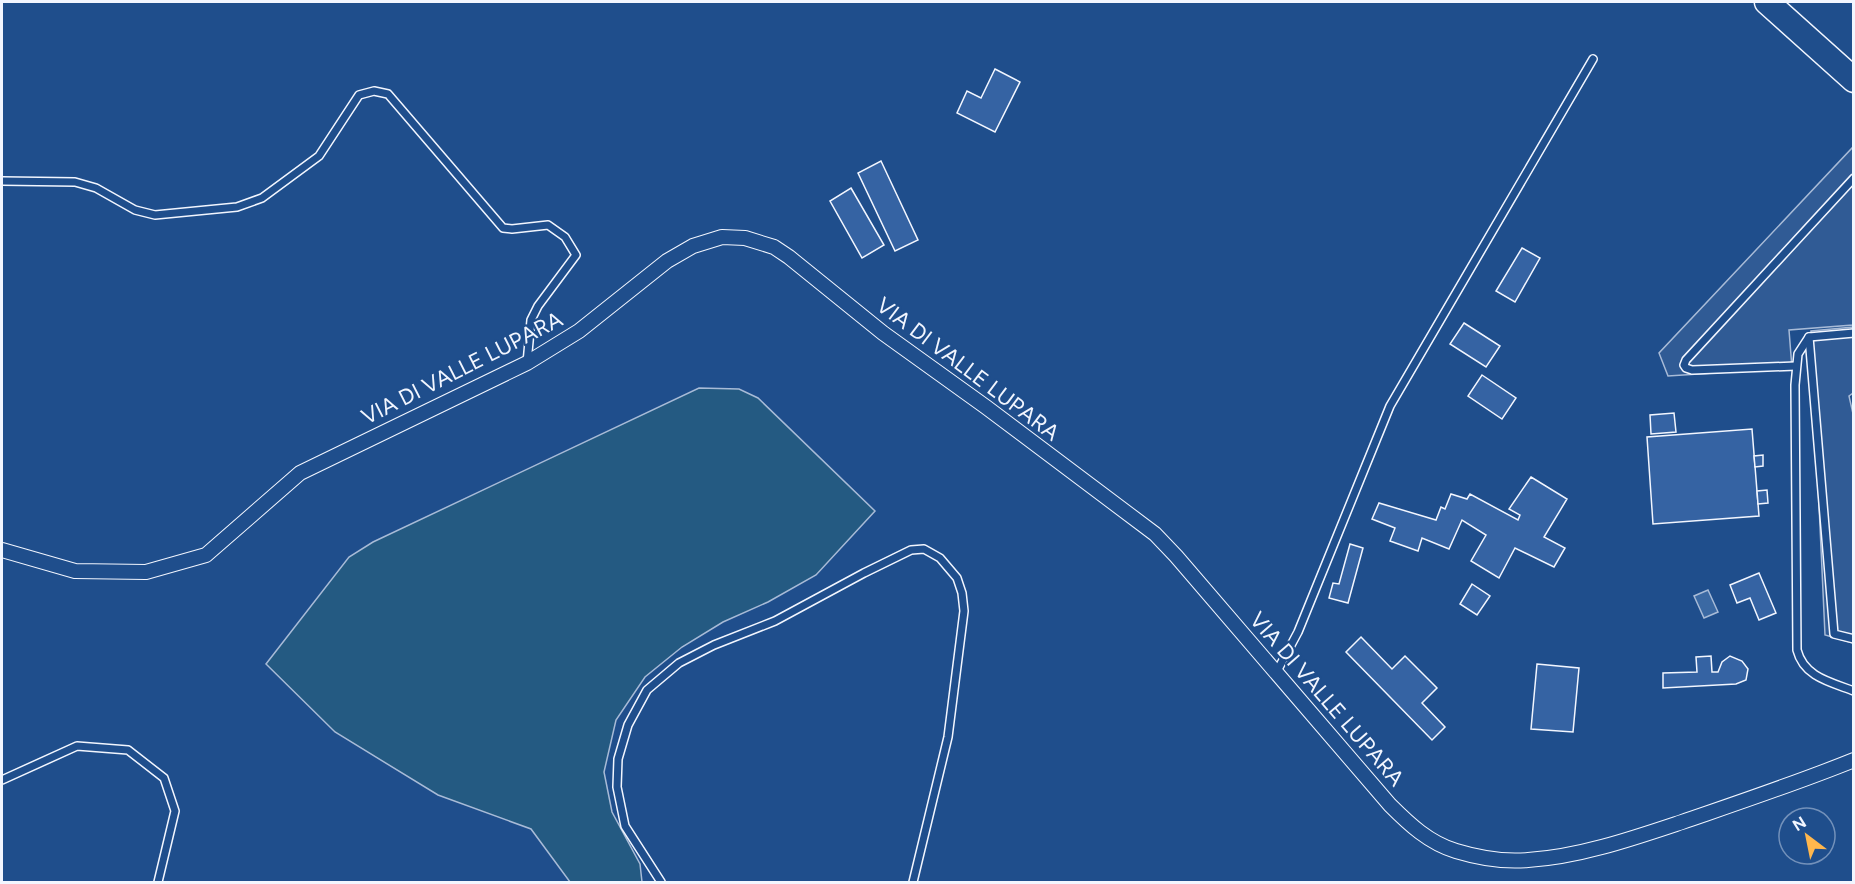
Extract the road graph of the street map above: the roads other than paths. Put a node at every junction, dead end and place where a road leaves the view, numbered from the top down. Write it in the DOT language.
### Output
graph roads {
  1 [pos="1767,2"];
  2 [pos="1593,59"];
  3 [pos="1854,80"];
  4 [pos="1854,177"];
  5 [pos="2,181"];
  6 [pos="1854,333"];
  7 [pos="1809,337"];
  8 [pos="527,363"];
  9 [pos="1796,366"];
  10 [pos="2,550"];
  11 [pos="1854,639"];
  12 [pos="1276,673"];
  13 [pos="1854,691"];
  14 [pos="1854,760"];
  15 [pos="2,780"];
  16 [pos="158,882"];
  17 [pos="661,882"];
  18 [pos="913,882"];
  1 -- 3 [label="highway"];
  2 -- 12 [label="lane"];
  4 -- 9 [label="lane"];
  5 -- 8 [label="lane"];
  6 -- 7 [label="lane"];
  7 -- 9 [label="lane"];
  7 -- 11 [label="lane"];
  8 -- 10 [label="street, VIA DI VALLE LUPARA"];
  8 -- 12 [label="street, VIA DI VALLE LUPARA"];
  9 -- 13 [label="lane"];
  12 -- 14 [label="street, VIA DI VALLE LUPARA"];
  15 -- 16 [label="lane"];
  17 -- 18 [label="lane"];
}
